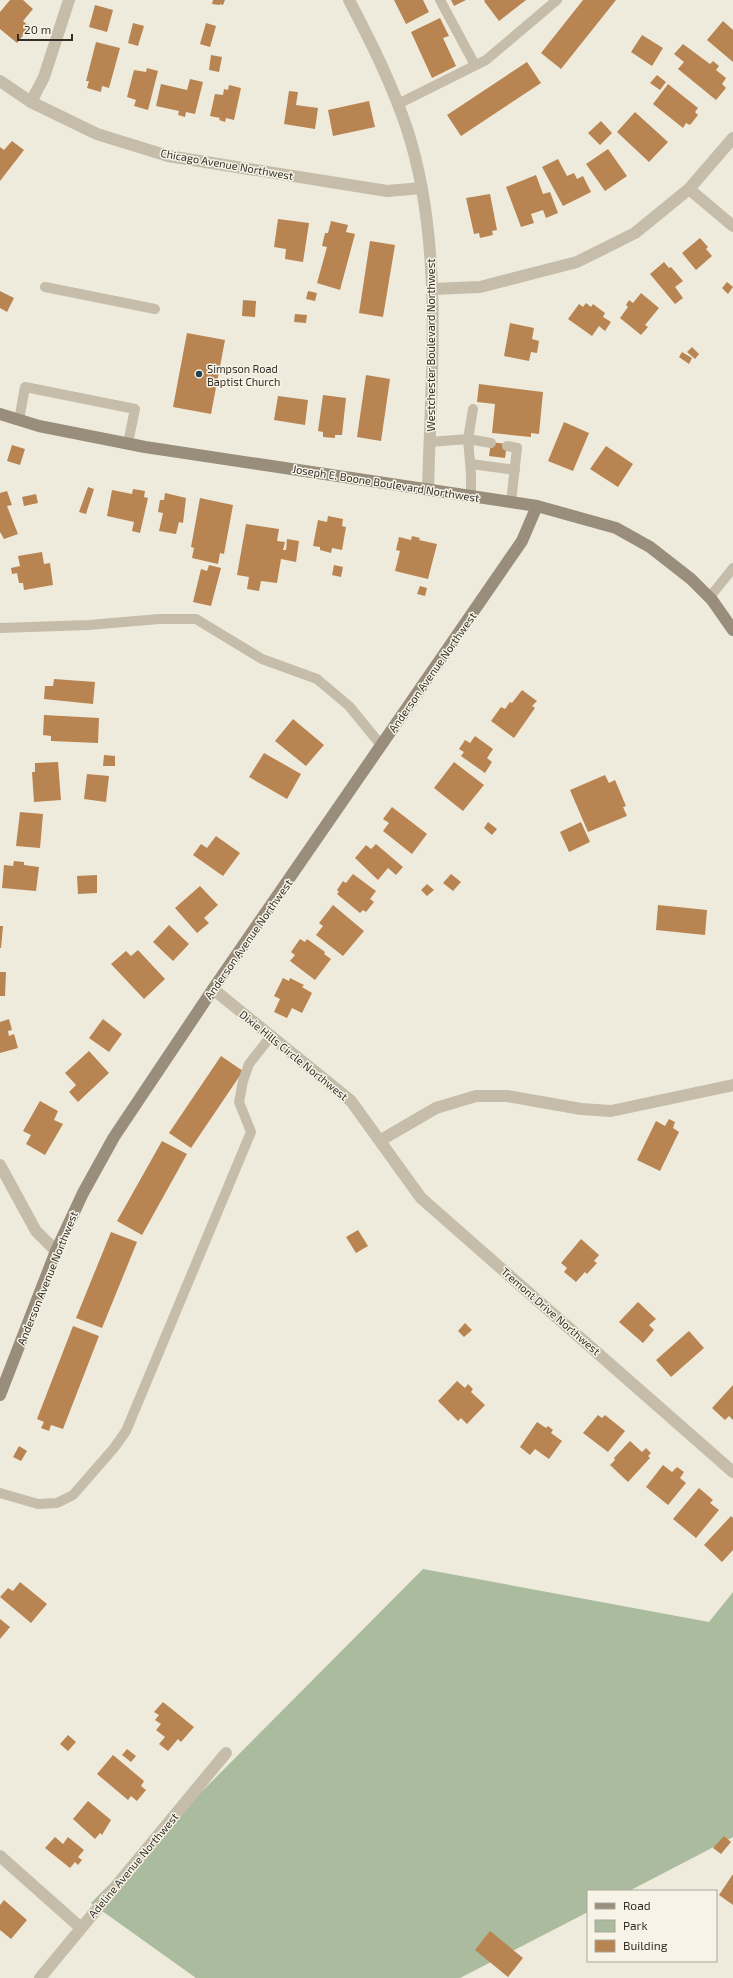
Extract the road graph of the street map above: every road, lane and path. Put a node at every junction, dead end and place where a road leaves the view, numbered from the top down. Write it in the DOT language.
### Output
graph roads {
  1 [pos="69,0"];
  2 [pos="349,0"];
  3 [pos="440,0"];
  4 [pos="557,0"];
  5 [pos="475,65"];
  6 [pos="0,81"];
  7 [pos="31,102"];
  8 [pos="398,104"];
  9 [pos="733,138"];
  10 [pos="422,188"];
  11 [pos="689,189"];
  12 [pos="733,226"];
  13 [pos="45,287"];
  14 [pos="432,289"];
  15 [pos="155,309"];
  16 [pos="473,410"];
  17 [pos="0,414"];
  18 [pos="19,420"];
  19 [pos="468,439"];
  20 [pos="429,442"];
  21 [pos="128,443"];
  22 [pos="491,443"];
  23 [pos="507,446"];
  24 [pos="471,464"];
  25 [pos="515,470"];
  26 [pos="428,489"];
  27 [pos="471,496"];
  28 [pos="511,502"];
  29 [pos="537,506"];
  30 [pos="733,568"];
  31 [pos="709,598"];
  32 [pos="0,628"];
  33 [pos="733,630"];
  34 [pos="381,745"];
  35 [pos="213,989"];
  36 [pos="271,1036"];
  37 [pos="733,1085"];
  38 [pos="381,1140"];
  39 [pos="0,1165"];
  40 [pos="56,1251"];
  41 [pos="0,1395"];
  42 [pos="733,1472"];
  43 [pos="0,1493"];
  44 [pos="226,1753"];
  45 [pos="0,1856"];
  46 [pos="81,1928"];
  47 [pos="40,1978"];
  1 -- 7 [label="street"];
  2 -- 8 [label="street, Westchester Boulevard Northwest"];
  3 -- 5 [label="lane"];
  4 -- 5 [label="lane"];
  5 -- 8 [label="lane"];
  6 -- 7 [label="street, Chicago Avenue Northwest"];
  7 -- 10 [label="street, Chicago Avenue Northwest"];
  8 -- 10 [label="street, Westchester Boulevard Northwest"];
  9 -- 11 [label="street"];
  10 -- 14 [label="street, Westchester Boulevard Northwest"];
  11 -- 12 [label="street"];
  11 -- 14 [label="street"];
  13 -- 15 [label="lane"];
  14 -- 20 [label="street, Westchester Boulevard Northwest"];
  16 -- 19 [label="lane"];
  17 -- 18 [label="street, Joseph E. Boone Boulevard Northwest"];
  18 -- 21 [label="street, Joseph E. Boone Boulevard Northwest"];
  18 -- 21 [label="lane"];
  19 -- 20 [label="lane"];
  19 -- 22 [label="lane"];
  19 -- 24 [label="lane"];
  20 -- 26 [label="street, Westchester Boulevard Northwest"];
  21 -- 26 [label="street, Joseph E. Boone Boulevard Northwest"];
  23 -- 25 [label="lane"];
  24 -- 25 [label="lane"];
  24 -- 27 [label="lane"];
  25 -- 28 [label="lane"];
  26 -- 27 [label="street, Joseph E. Boone Boulevard Northwest"];
  27 -- 28 [label="street, Joseph E. Boone Boulevard Northwest"];
  28 -- 29 [label="street, Joseph E. Boone Boulevard Northwest"];
  29 -- 31 [label="street, Joseph E. Boone Boulevard Northwest"];
  29 -- 34 [label="street, Anderson Avenue Northwest"];
  30 -- 31 [label="lane"];
  31 -- 33 [label="street, Joseph E. Boone Boulevard Northwest"];
  32 -- 34 [label="lane"];
  34 -- 35 [label="street, Anderson Avenue Northwest"];
  35 -- 36 [label="street, Dixie Hills Circle Northwest"];
  35 -- 40 [label="street, Anderson Avenue Northwest"];
  36 -- 38 [label="street, Dixie Hills Circle Northwest"];
  36 -- 43 [label="lane"];
  37 -- 38 [label="street"];
  38 -- 42 [label="street, Tremont Drive Northwest"];
  39 -- 40 [label="street"];
  40 -- 41 [label="street, Anderson Avenue Northwest"];
  44 -- 46 [label="street, Adeline Avenue Northwest"];
  45 -- 46 [label="street"];
  46 -- 47 [label="street, Adeline Avenue Northwest"];
}
